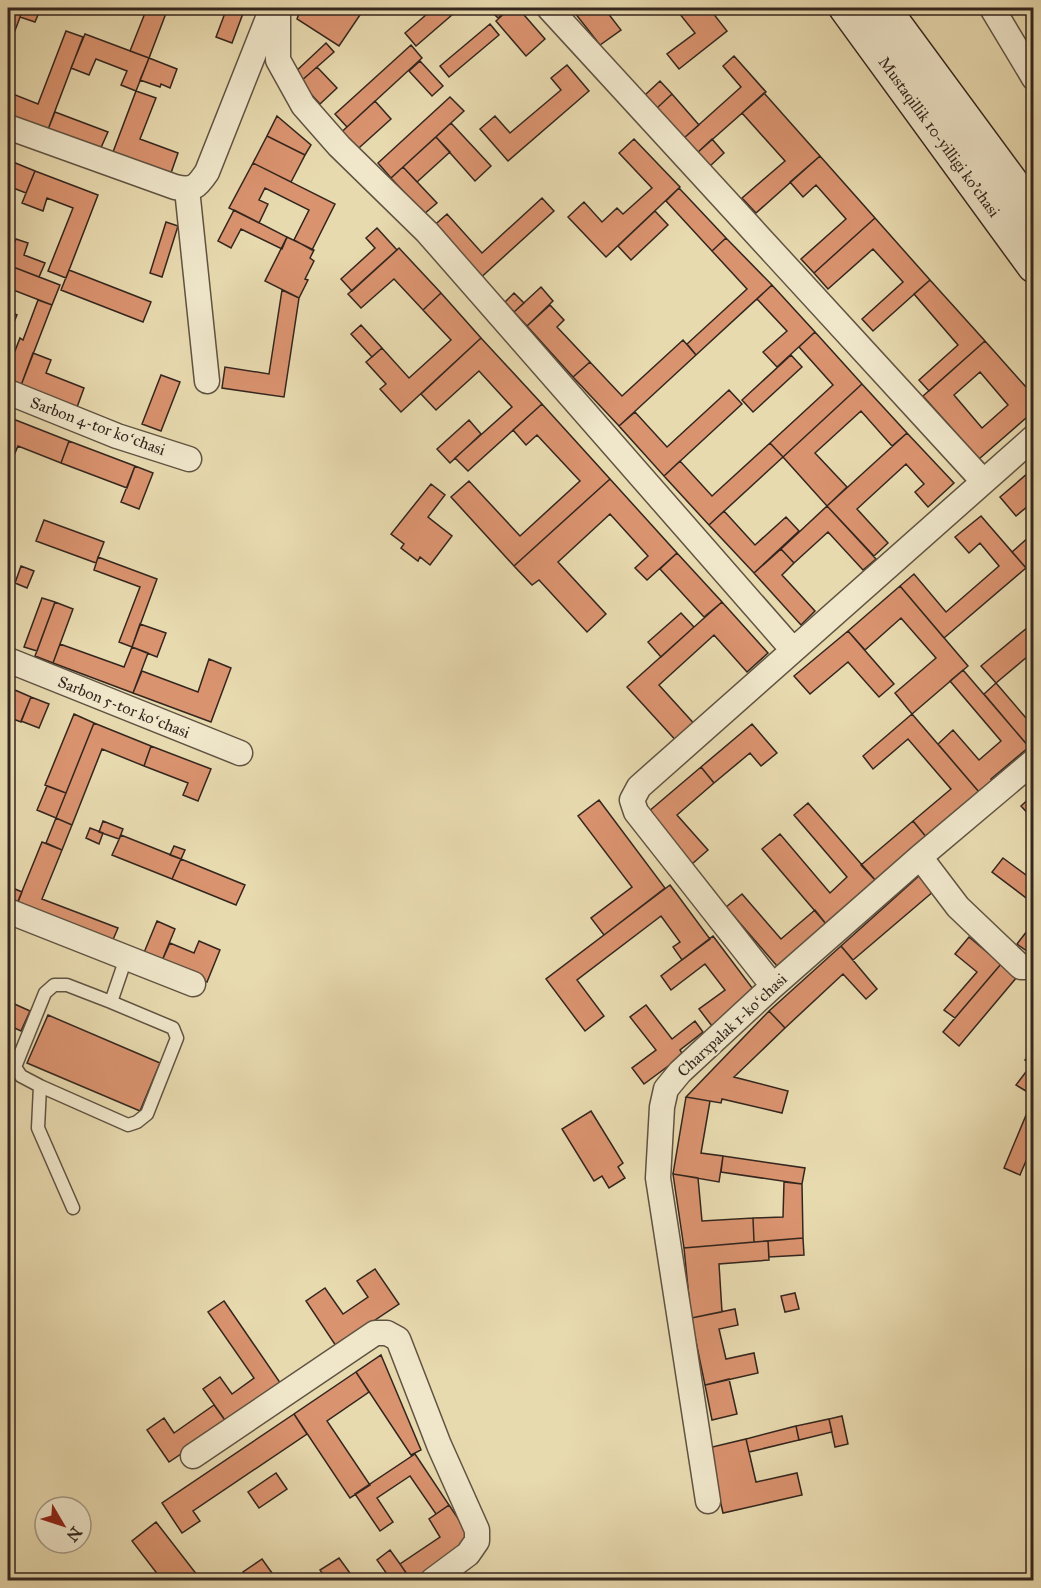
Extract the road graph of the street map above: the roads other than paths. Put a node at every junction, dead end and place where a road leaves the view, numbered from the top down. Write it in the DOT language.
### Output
graph roads {
  1 [pos="272,8"];
  2 [pos="278,8"];
  3 [pos="549,8"];
  4 [pos="846,8"];
  5 [pos="883,8"];
  6 [pos="992,8"];
  7 [pos="1034,78"];
  8 [pos="8,127"];
  9 [pos="187,189"];
  10 [pos="1034,213"];
  11 [pos="1034,266"];
  12 [pos="207,381"];
  13 [pos="8,392"];
  14 [pos="1034,436"];
  15 [pos="189,459"];
  16 [pos="983,481"];
  17 [pos="793,650"];
  18 [pos="8,660"];
  19 [pos="240,753"];
  20 [pos="1034,761"];
  21 [pos="920,857"];
  22 [pos="8,911"];
  23 [pos="126,957"];
  24 [pos="1034,967"];
  25 [pos="193,984"];
  26 [pos="773,986"];
  27 [pos="111,1002"];
  28 [pos="40,1086"];
  29 [pos="74,1208"];
  30 [pos="193,1456"];
  31 [pos="708,1501"];
  32 [pos="433,1581"];
  1 -- 9 [label="street"];
  2 -- 17 [label="street"];
  3 -- 16 [label="street"];
  4 -- 11 [label="main road, Mustaqillik 10-yilligi ko'chasi"];
  5 -- 10 [label="main road, Mustaqillik 10-yilligi ko'chasi"];
  6 -- 7 [label="street"];
  8 -- 9 [label="street"];
  9 -- 12 [label="street"];
  13 -- 15 [label="street, Sarbon 4-tor koʻchasi"];
  14 -- 16 [label="street"];
  16 -- 17 [label="street"];
  17 -- 26 [label="street"];
  18 -- 19 [label="street, Sarbon 5-tor koʻchasi"];
  20 -- 21 [label="street, Charxpalak 1-koʻchasi"];
  21 -- 24 [label="street"];
  21 -- 26 [label="street, Charxpalak 1-koʻchasi"];
  22 -- 23 [label="street"];
  23 -- 25 [label="street"];
  23 -- 27 [label="lane"];
  26 -- 31 [label="street, Charxpalak 1-koʻchasi"];
  27 -- 28 [label="lane"];
  27 -- 28 [label="lane"];
  28 -- 29 [label="lane"];
  30 -- 32 [label="street"];
}
